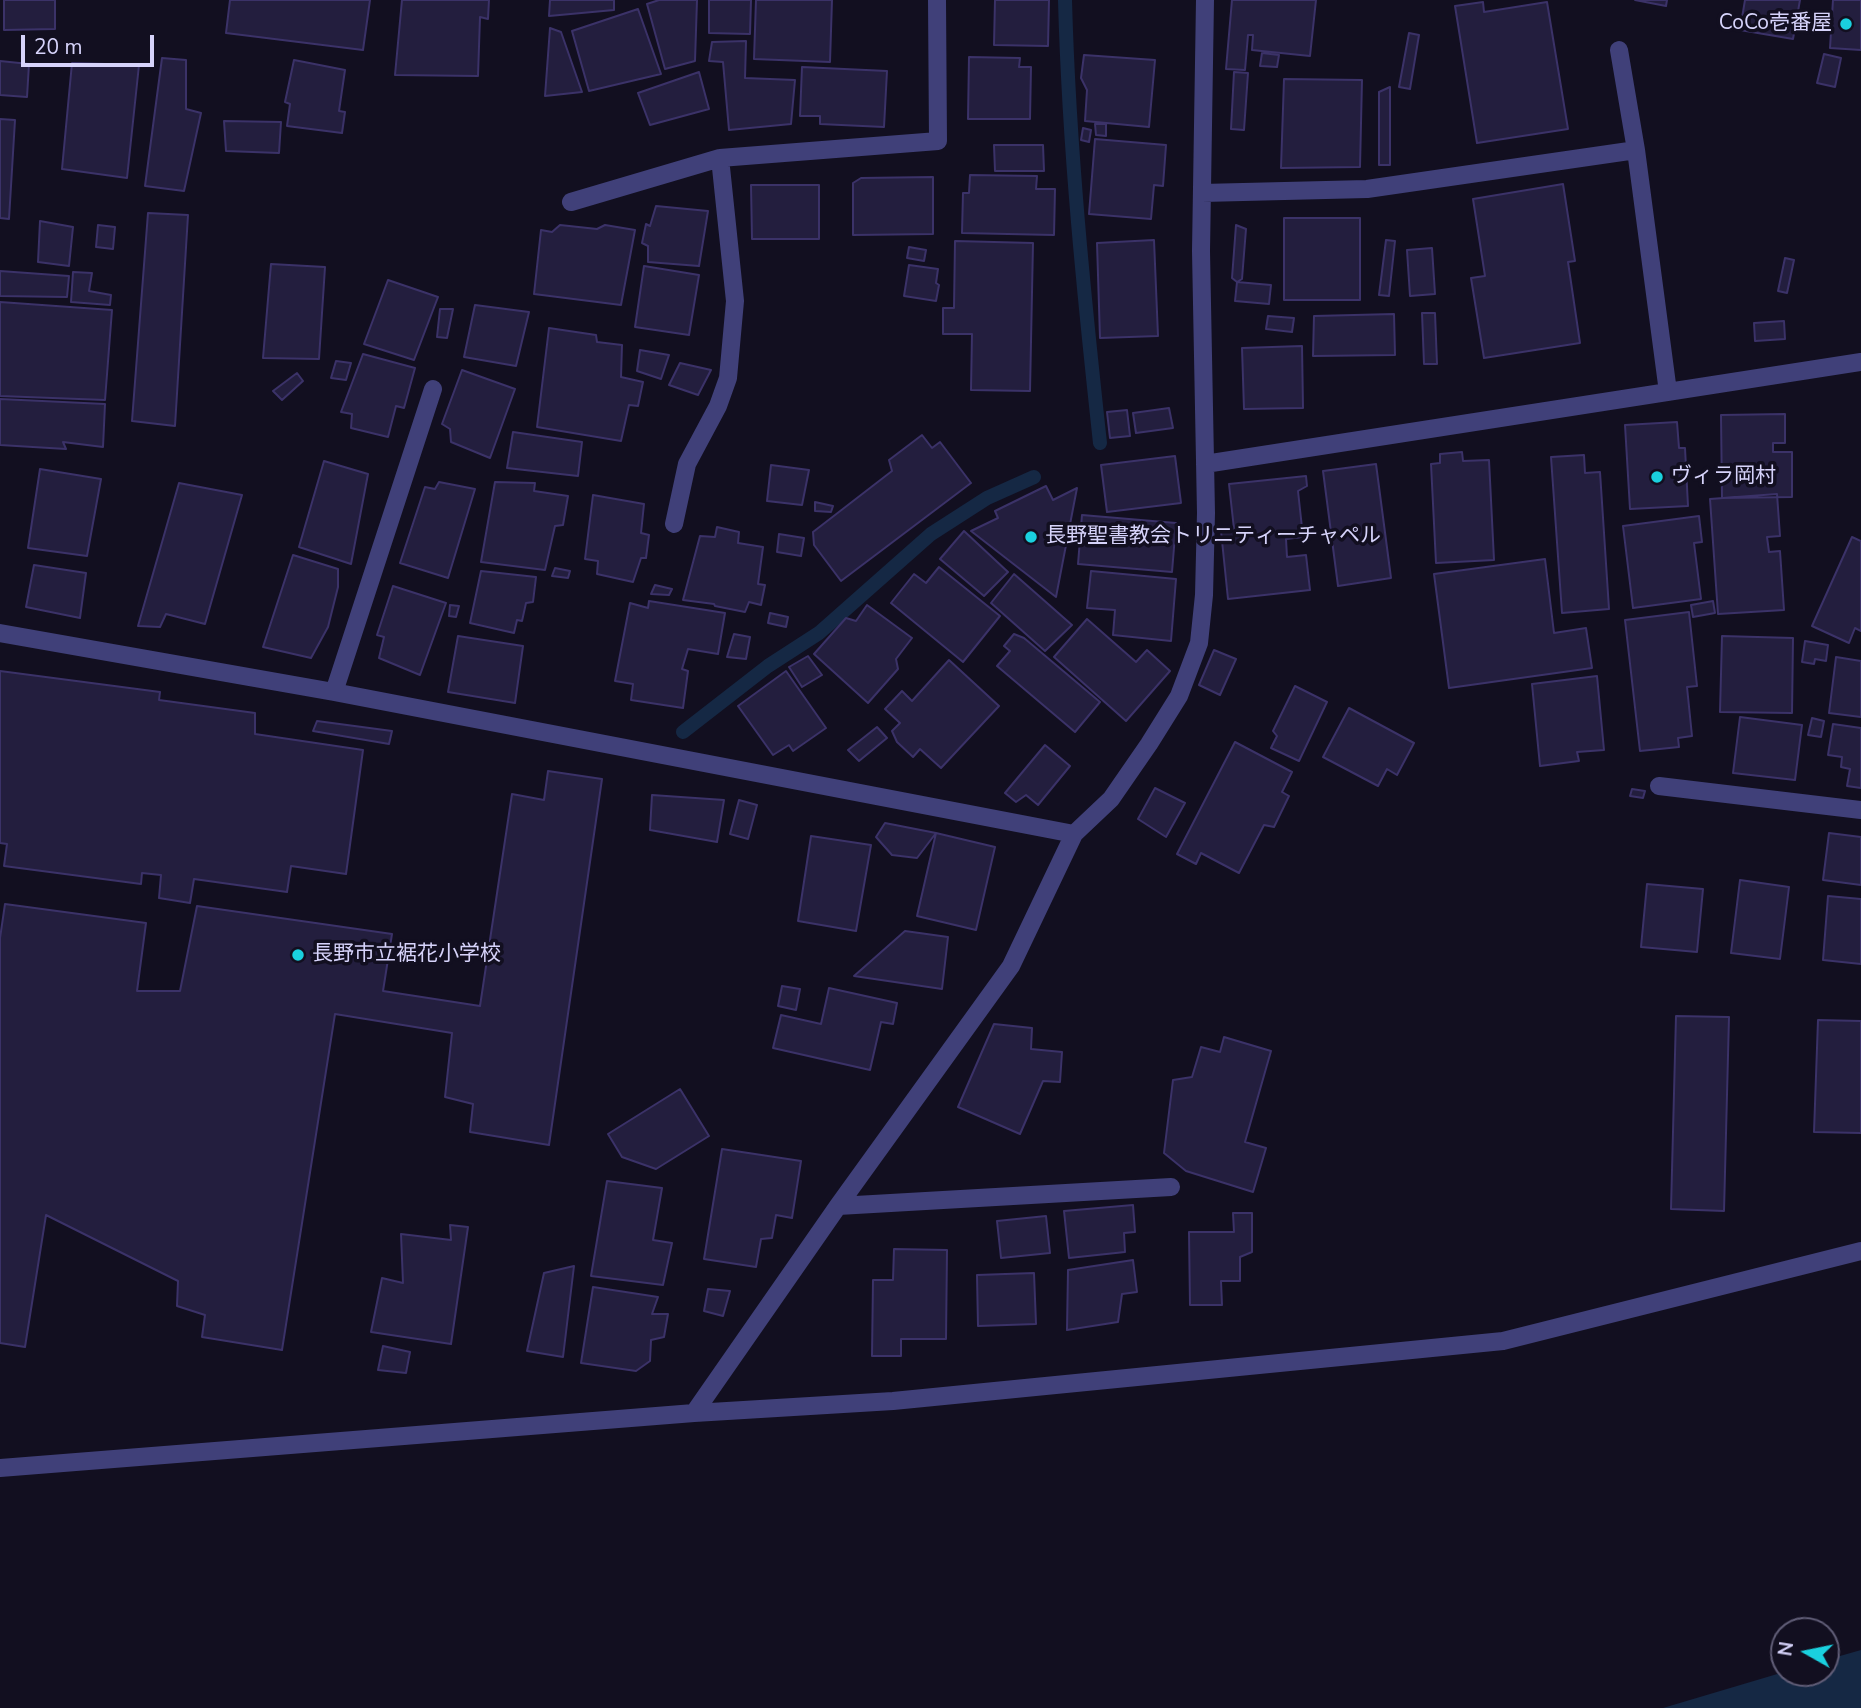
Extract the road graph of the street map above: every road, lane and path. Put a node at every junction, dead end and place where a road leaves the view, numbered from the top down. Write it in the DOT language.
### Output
graph roads {
  1 [pos="937,0"];
  2 [pos="1205,0"];
  3 [pos="1619,50"];
  4 [pos="1636,150"];
  5 [pos="720,158"];
  6 [pos="1202,193"];
  7 [pos="571,202"];
  8 [pos="1861,362"];
  9 [pos="433,389"];
  10 [pos="1668,392"];
  11 [pos="1205,464"];
  12 [pos="674,524"];
  13 [pos="0,633"];
  14 [pos="334,692"];
  15 [pos="1659,786"];
  16 [pos="1861,810"];
  17 [pos="1074,834"];
  18 [pos="1171,1186"];
  19 [pos="838,1206"];
  20 [pos="1861,1251"];
  21 [pos="694,1413"];
  22 [pos="0,1468"];
  1 -- 5 [label="street"];
  2 -- 6 [label="street"];
  3 -- 4 [label="street"];
  4 -- 6 [label="street"];
  4 -- 10 [label="street"];
  5 -- 7 [label="street"];
  5 -- 12 [label="street"];
  6 -- 11 [label="street"];
  8 -- 10 [label="street"];
  9 -- 14 [label="street"];
  10 -- 11 [label="street"];
  11 -- 17 [label="street"];
  13 -- 14 [label="street"];
  14 -- 17 [label="street"];
  15 -- 16 [label="street"];
  17 -- 19 [label="street"];
  18 -- 19 [label="street"];
  19 -- 21 [label="street"];
  20 -- 21 [label="street"];
  21 -- 22 [label="street"];
}
